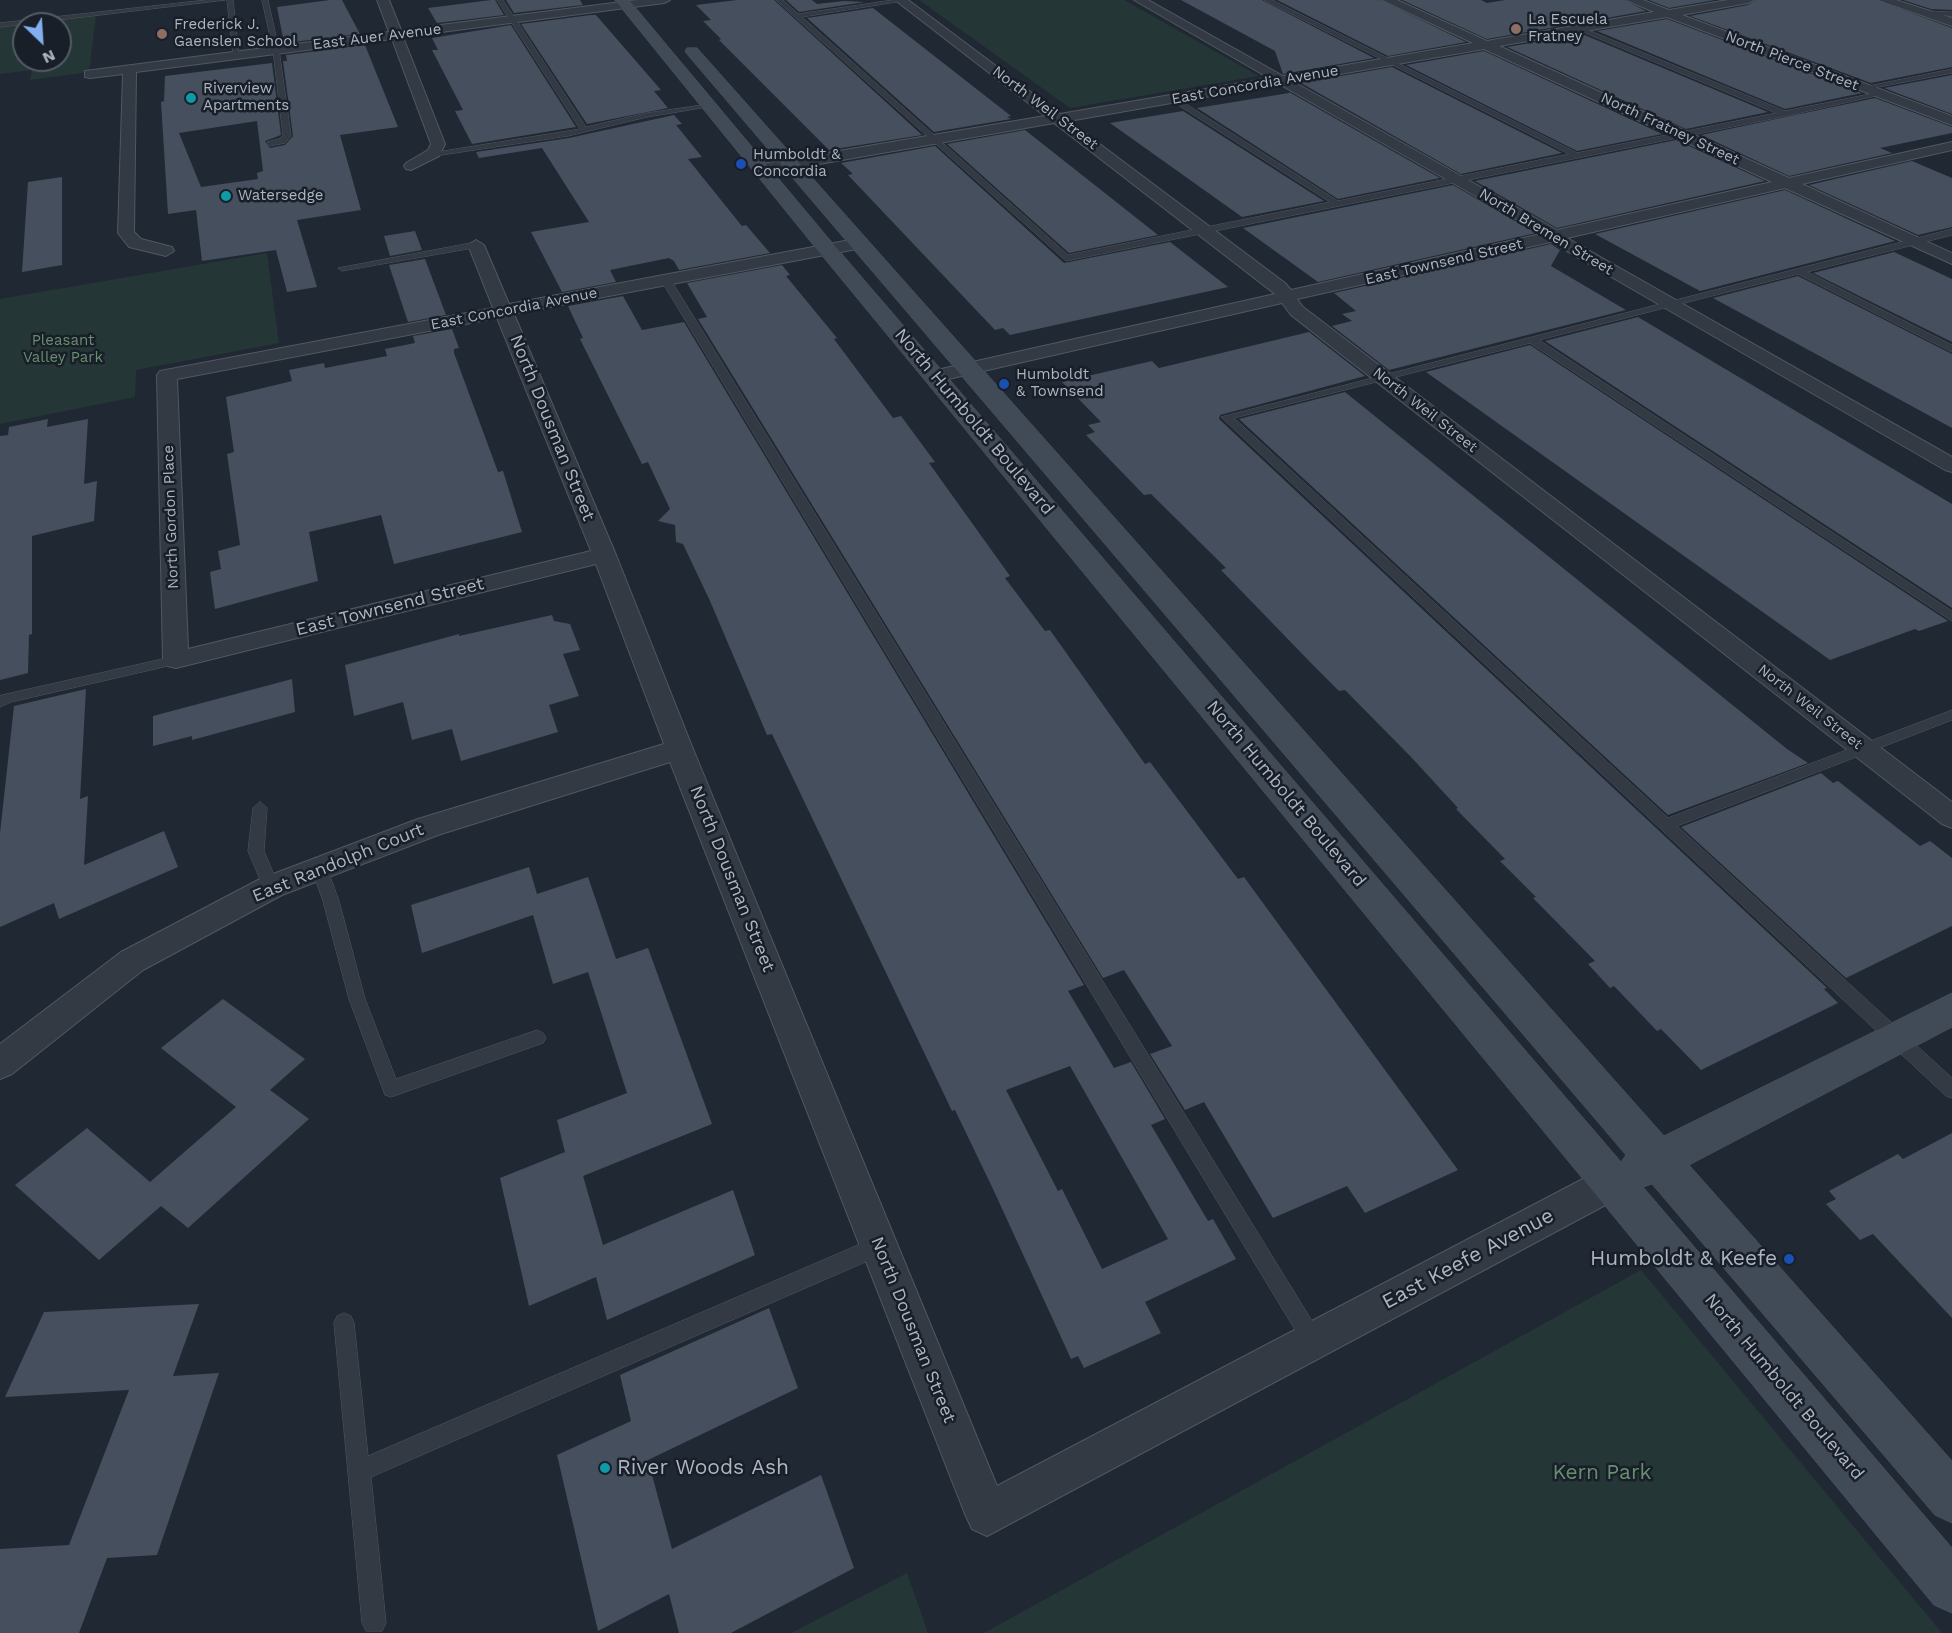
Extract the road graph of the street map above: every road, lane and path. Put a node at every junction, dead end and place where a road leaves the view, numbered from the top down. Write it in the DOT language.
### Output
graph roads {
  1 [pos="222,0"];
  2 [pos="230,0"];
  3 [pos="265,0"];
  4 [pos="383,0"];
  5 [pos="500,0"];
  6 [pos="779,0"];
  7 [pos="903,0"];
  8 [pos="1140,0"];
  9 [pos="1267,0"];
  10 [pos="1388,0"];
  11 [pos="1632,0"];
  12 [pos="1748,0"];
  13 [pos="1884,0"];
  14 [pos="642,1"];
  15 [pos="1925,13"];
  16 [pos="1670,14"];
  17 [pos="1952,14"];
  18 [pos="795,16"];
  19 [pos="512,20"];
  20 [pos="1952,22"];
  21 [pos="0,24"];
  22 [pos="1583,30"];
  23 [pos="397,34"];
  24 [pos="1489,46"];
  25 [pos="235,49"];
  26 [pos="276,50"];
  27 [pos="1392,62"];
  28 [pos="130,69"];
  29 [pos="1952,71"];
  30 [pos="90,74"];
  31 [pos="1285,80"];
  32 [pos="1863,88"];
  33 [pos="1880,94"];
  34 [pos="1175,99"];
  35 [pos="709,106"];
  36 [pos="1786,114"];
  37 [pos="1060,118"];
  38 [pos="1952,121"];
  39 [pos="584,130"];
  40 [pos="1683,135"];
  41 [pos="933,140"];
  42 [pos="270,144"];
  43 [pos="1952,146"];
  44 [pos="431,155"];
  45 [pos="1578,156"];
  46 [pos="411,166"];
  47 [pos="777,166"];
  48 [pos="1457,180"];
  49 [pos="1788,183"];
  50 [pos="1338,204"];
  51 [pos="1203,231"];
  52 [pos="1952,232"];
  53 [pos="1554,236"];
  54 [pos="1915,242"];
  55 [pos="861,243"];
  56 [pos="476,245"];
  57 [pos="828,249"];
  58 [pos="166,251"];
  59 [pos="1952,259"];
  60 [pos="342,268"];
  61 [pos="1799,271"];
  62 [pos="666,280"];
  63 [pos="1286,298"];
  64 [pos="1669,304"];
  65 [pos="503,310"];
  66 [pos="1531,339"];
  67 [pos="1952,349"];
  68 [pos="970,368"];
  69 [pos="167,375"];
  70 [pos="935,376"];
  71 [pos="1383,377"];
  72 [pos="1952,466"];
  73 [pos="604,555"];
  74 [pos="1952,617"];
  75 [pos="176,660"];
  76 [pos="0,702"];
  77 [pos="1952,715"];
  78 [pos="679,749"];
  79 [pos="1866,750"];
  80 [pos="260,808"];
  81 [pos="1952,817"];
  82 [pos="1667,824"];
  83 [pos="319,868"];
  84 [pos="271,887"];
  85 [pos="1952,1009"];
  86 [pos="537,1038"];
  87 [pos="1896,1038"];
  88 [pos="0,1064"];
  89 [pos="1952,1089"];
  90 [pos="1658,1160"];
  91 [pos="1613,1182"];
  92 [pos="879,1246"];
  93 [pos="344,1323"];
  94 [pos="1313,1341"];
  95 [pos="359,1471"];
  96 [pos="1952,1497"];
  97 [pos="987,1514"];
  98 [pos="1952,1587"];
  99 [pos="375,1623"];
  1 -- 21 [label="lane"];
  2 -- 25 [label="lane"];
  3 -- 26 [label="lane"];
  4 -- 23 [label="street"];
  5 -- 19 [label="lane"];
  6 -- 18 [label="lane"];
  7 -- 18 [label="lane"];
  7 -- 37 [label="street, North Weil Street"];
  8 -- 31 [label="street, North Bremen Street"];
  9 -- 27 [label="lane"];
  10 -- 24 [label="street, North Fratney Street"];
  11 -- 16 [label="street, North Pierce Street"];
  12 -- 16 [label="street, East Concordia Avenue"];
  13 -- 15 [label="street"];
  14 -- 19 [label="street, East Auer Avenue"];
  14 -- 35 [label="main road, North Humboldt Boulevard"];
  14 -- 47 [label="main road, North Humboldt Boulevard"];
  15 -- 17 [label="lane"];
  15 -- 20 [label="street"];
  16 -- 22 [label="street, East Concordia Avenue"];
  16 -- 32 [label="street, North Pierce Street"];
  18 -- 41 [label="lane"];
  19 -- 23 [label="street, East Auer Avenue"];
  19 -- 39 [label="lane"];
  22 -- 24 [label="street, East Concordia Avenue"];
  22 -- 36 [label="lane"];
  23 -- 26 [label="street, East Auer Avenue"];
  23 -- 44 [label="street"];
  24 -- 27 [label="street, East Concordia Avenue"];
  24 -- 40 [label="street, North Fratney Street"];
  25 -- 26 [label="street, East Auer Avenue"];
  25 -- 28 [label="street, East Auer Avenue"];
  26 -- 42 [label="lane"];
  27 -- 31 [label="street, East Concordia Avenue"];
  27 -- 45 [label="lane"];
  28 -- 30 [label="street, East Auer Avenue"];
  28 -- 58 [label="street"];
  29 -- 32 [label="lane"];
  31 -- 34 [label="street, East Concordia Avenue"];
  31 -- 48 [label="street, North Bremen Street"];
  32 -- 33 [label="street, North Pierce Street"];
  33 -- 36 [label="lane"];
  33 -- 38 [label="street, North Pierce Street"];
  34 -- 37 [label="street, East Concordia Avenue"];
  34 -- 50 [label="lane"];
  35 -- 39 [label="lane"];
  35 -- 47 [label="main road, North Humboldt Boulevard"];
  36 -- 40 [label="lane"];
  37 -- 41 [label="street, East Concordia Avenue"];
  37 -- 51 [label="street, North Weil Street"];
  39 -- 44 [label="lane"];
  40 -- 45 [label="lane"];
  40 -- 49 [label="street, North Fratney Street"];
  41 -- 47 [label="street, East Concordia Avenue"];
  41 -- 51 [label="lane"];
  43 -- 49 [label="street, East Townsend Street"];
  44 -- 46 [label="street"];
  45 -- 48 [label="lane"];
  47 -- 55 [label="main road, North Humboldt Boulevard"];
  47 -- 57 [label="main road, North Humboldt Boulevard"];
  48 -- 50 [label="lane"];
  48 -- 53 [label="street, North Bremen Street"];
  49 -- 53 [label="street, East Townsend Street"];
  49 -- 54 [label="street, North Fratney Street"];
  50 -- 51 [label="lane"];
  51 -- 63 [label="street, North Weil Street"];
  52 -- 54 [label="lane"];
  53 -- 63 [label="street, East Townsend Street"];
  53 -- 64 [label="street, North Bremen Street"];
  54 -- 59 [label="street, North Fratney Street"];
  54 -- 61 [label="lane"];
  55 -- 57 [label="street, East Concordia Avenue"];
  55 -- 68 [label="main road, North Humboldt Boulevard"];
  56 -- 60 [label="lane"];
  56 -- 65 [label="street, North Dousman Street"];
  57 -- 62 [label="street, East Concordia Avenue"];
  57 -- 70 [label="main road, North Humboldt Boulevard"];
  61 -- 64 [label="lane"];
  61 -- 67 [label="lane"];
  62 -- 65 [label="street, East Concordia Avenue"];
  62 -- 94 [label="lane"];
  63 -- 68 [label="street, East Townsend Street"];
  63 -- 71 [label="street, North Weil Street"];
  64 -- 66 [label="lane"];
  64 -- 72 [label="street, North Bremen Street"];
  65 -- 69 [label="street, East Concordia Avenue"];
  65 -- 73 [label="street, North Dousman Street"];
  66 -- 71 [label="lane"];
  66 -- 74 [label="lane"];
  68 -- 70 [label="street, East Townsend Street"];
  68 -- 90 [label="main road, North Humboldt Boulevard"];
  69 -- 75 [label="street, North Gordon Place"];
  70 -- 91 [label="main road, North Humboldt Boulevard"];
  71 -- 79 [label="street, North Weil Street"];
  71 -- 82 [label="lane"];
  73 -- 75 [label="street, East Townsend Street"];
  73 -- 78 [label="street, North Dousman Street"];
  75 -- 76 [label="lane"];
  77 -- 79 [label="lane"];
  78 -- 83 [label="street, East Randolph Court"];
  78 -- 92 [label="street, North Dousman Street"];
  79 -- 81 [label="street, North Weil Street"];
  79 -- 82 [label="lane"];
  80 -- 84 [label="lane"];
  82 -- 87 [label="lane"];
  83 -- 84 [label="street, East Randolph Court"];
  83 -- 86 [label="lane"];
  84 -- 88 [label="street, East Randolph Court"];
  85 -- 87 [label="main road, East Keefe Avenue"];
  87 -- 89 [label="lane"];
  87 -- 90 [label="main road, East Keefe Avenue"];
  90 -- 91 [label="main road, East Keefe Avenue"];
  90 -- 96 [label="main road, North Humboldt Boulevard"];
  91 -- 94 [label="street, East Keefe Avenue"];
  91 -- 98 [label="main road, North Humboldt Boulevard"];
  92 -- 95 [label="lane"];
  92 -- 97 [label="street, North Dousman Street"];
  93 -- 95 [label="lane"];
  94 -- 97 [label="street, East Keefe Avenue"];
  95 -- 99 [label="lane"];
}
